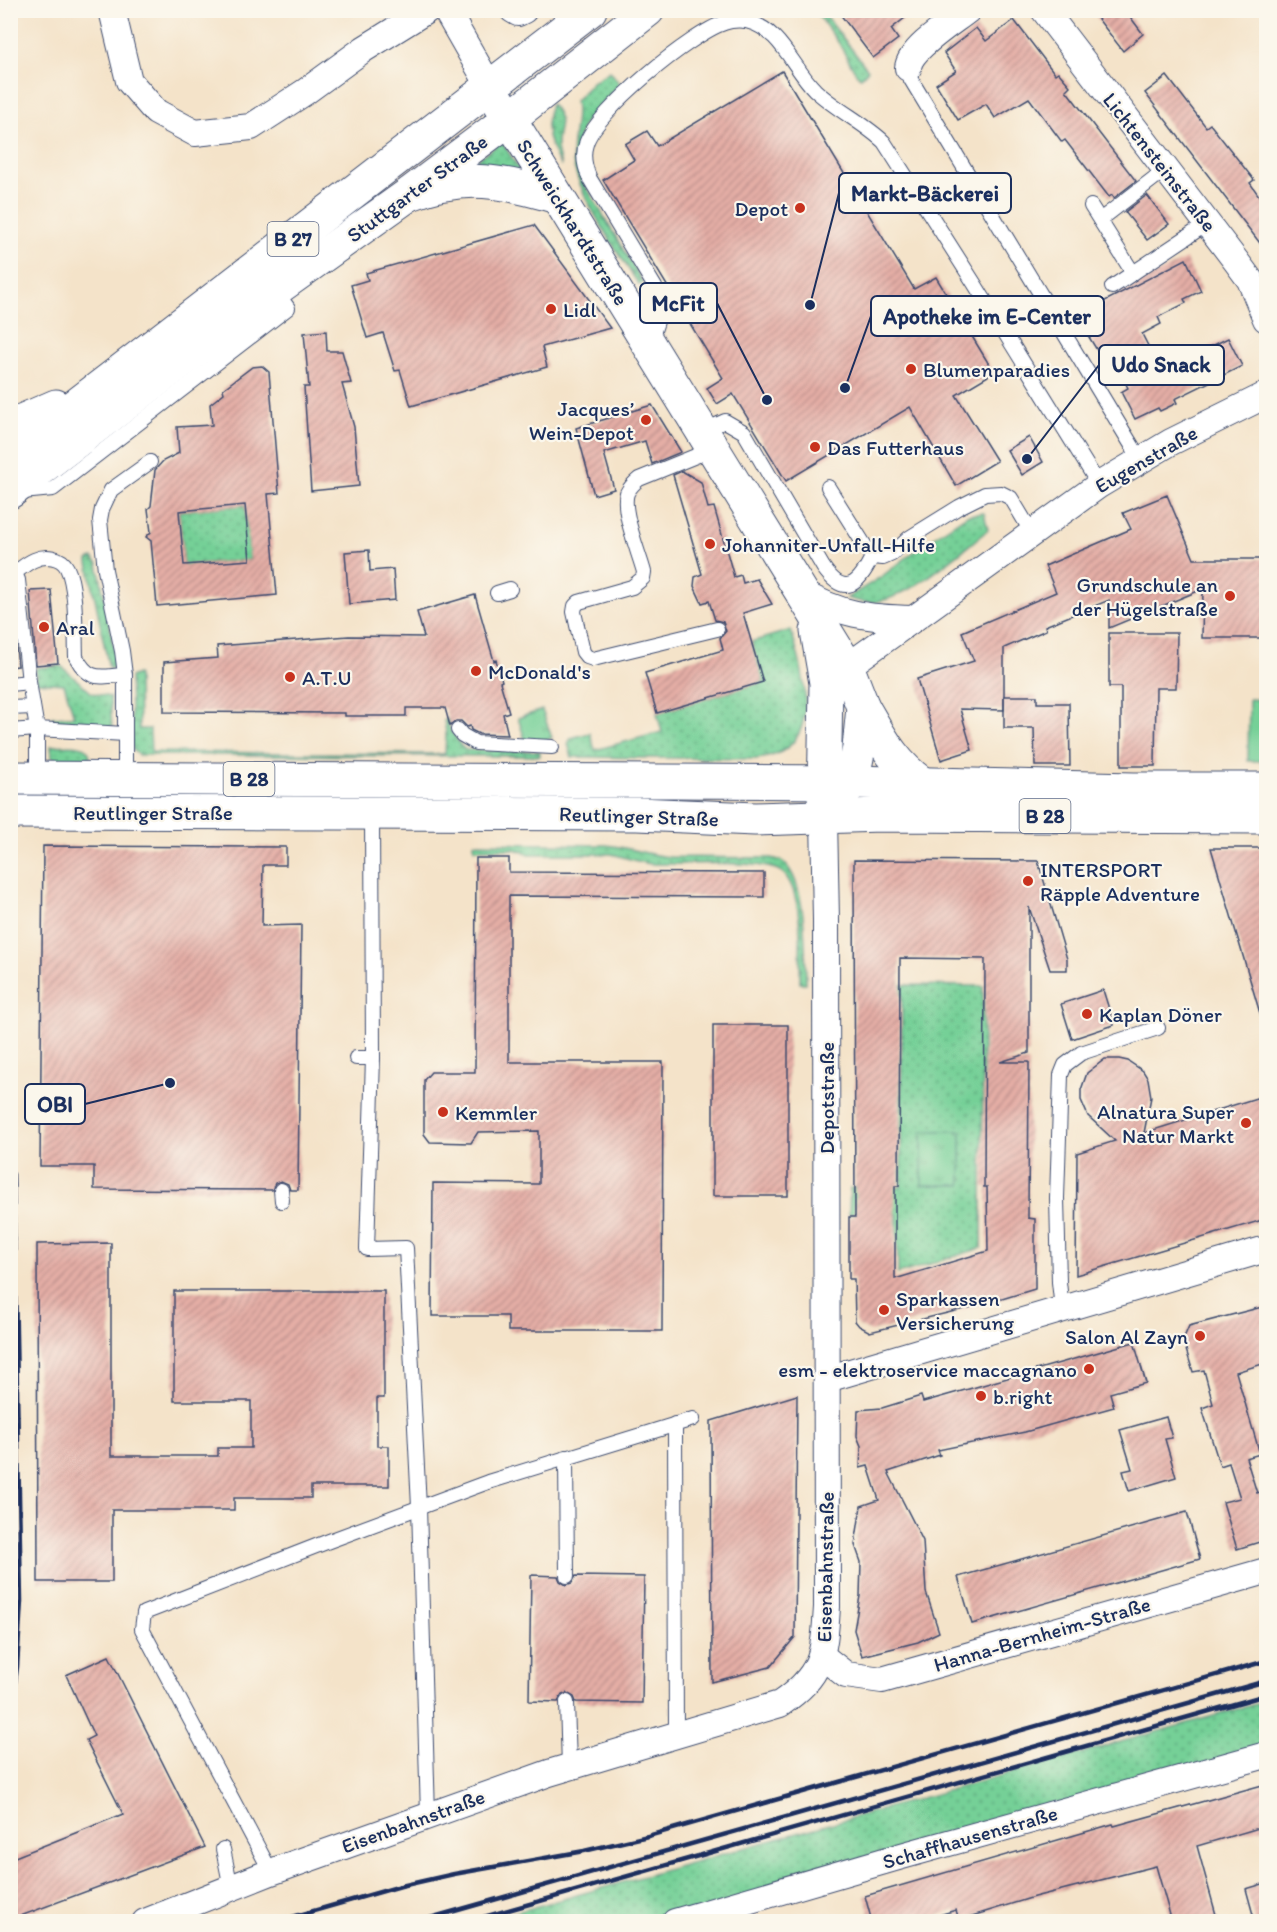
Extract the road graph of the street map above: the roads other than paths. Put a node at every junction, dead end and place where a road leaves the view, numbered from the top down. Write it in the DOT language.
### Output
graph roads {
  1 [pos="112,10"];
  2 [pos="427,10"];
  3 [pos="446,10"];
  4 [pos="513,10"];
  5 [pos="524,10"];
  6 [pos="590,10"];
  7 [pos="648,10"];
  8 [pos="968,10"];
  9 [pos="1044,10"];
  10 [pos="908,68"];
  11 [pos="490,87"];
  12 [pos="509,120"];
  13 [pos="1166,169"];
  14 [pos="408,195"];
  15 [pos="557,197"];
  16 [pos="1091,206"];
  17 [pos="1100,220"];
  18 [pos="1208,223"];
  19 [pos="1133,273"];
  20 [pos="1112,287"];
  21 [pos="1266,319"];
  22 [pos="649,346"];
  23 [pos="97,390"];
  24 [pos="1266,395"];
  25 [pos="10,426"];
  26 [pos="708,440"];
  27 [pos="10,456"];
  28 [pos="1140,459"];
  29 [pos="150,462"];
  30 [pos="1099,485"];
  31 [pos="828,488"];
  32 [pos="10,492"];
  33 [pos="1032,533"];
  34 [pos="872,556"];
  35 [pos="13,575"];
  36 [pos="807,604"];
  37 [pos="912,619"];
  38 [pos="717,629"];
  39 [pos="125,675"];
  40 [pos="836,675"];
  41 [pos="29,682"];
  42 [pos="10,684"];
  43 [pos="33,707"];
  44 [pos="863,707"];
  45 [pos="10,708"];
  46 [pos="37,729"];
  47 [pos="458,730"];
  48 [pos="10,731"];
  49 [pos="125,734"];
  50 [pos="552,747"];
  51 [pos="24,778"];
  52 [pos="838,782"];
  53 [pos="923,784"];
  54 [pos="1266,789"];
  55 [pos="126,795"];
  56 [pos="372,796"];
  57 [pos="10,812"];
  58 [pos="824,817"];
  59 [pos="1266,817"];
  60 [pos="1158,1028"];
  61 [pos="356,1058"];
  62 [pos="373,1058"];
  63 [pos="1266,1249"];
  64 [pos="1062,1309"];
  65 [pos="827,1378"];
  66 [pos="693,1419"];
  67 [pos="675,1425"];
  68 [pos="566,1457"];
  69 [pos="419,1507"];
  70 [pos="1266,1571"];
  71 [pos="567,1576"];
  72 [pos="822,1656"];
  73 [pos="567,1702"];
  74 [pos="676,1735"];
  75 [pos="1266,1755"];
  76 [pos="569,1766"];
  77 [pos="428,1815"];
  78 [pos="223,1849"];
  79 [pos="271,1872"];
  80 [pos="231,1888"];
  81 [pos="145,1922"];
  82 [pos="675,1922"];
  1 -- 2 [label="street"];
  3 -- 11 [label="street, Schweickhardtstraße"];
  4 -- 5 [label="street"];
  6 -- 11 [label="main road, Stuttgarter Straße / B 27"];
  7 -- 12 [label="main road, Stuttgarter Straße / B 27"];
  8 -- 10 [label="street"];
  9 -- 13 [label="street, Lichtensteinstraße"];
  10 -- 28 [label="lane"];
  11 -- 12 [label="main road, Schweickhardtstraße"];
  11 -- 23 [label="main road, Stuttgarter Straße / B 27"];
  12 -- 14 [label="main road, Stuttgarter Straße / B 27"];
  12 -- 15 [label="main road, Schweickhardtstraße"];
  13 -- 17 [label="lane"];
  13 -- 18 [label="street, Lichtensteinstraße"];
  14 -- 15 [label="main road"];
  14 -- 32 [label="main road, Stuttgarter Straße / B 27"];
  15 -- 22 [label="main road, Schweickhardtstraße"];
  16 -- 17 [label="lane"];
  17 -- 19 [label="lane"];
  18 -- 19 [label="lane"];
  18 -- 21 [label="street, Lichtensteinstraße"];
  19 -- 20 [label="lane"];
  22 -- 26 [label="main road, Schweickhardtstraße"];
  22 -- 30 [label="lane"];
  23 -- 25 [label="main road"];
  23 -- 27 [label="main road, Stuttgarter Straße / B 27"];
  24 -- 28 [label="street, Eugenstraße"];
  26 -- 34 [label="lane"];
  26 -- 36 [label="main road, Schweickhardtstraße"];
  26 -- 38 [label="lane"];
  28 -- 30 [label="street, Eugenstraße"];
  29 -- 39 [label="lane"];
  30 -- 33 [label="street, Eugenstraße"];
  31 -- 34 [label="lane"];
  33 -- 34 [label="lane"];
  33 -- 37 [label="street, Eugenstraße"];
  33 -- 40 [label="street, Eugenstraße"];
  35 -- 39 [label="lane"];
  35 -- 41 [label="lane"];
  36 -- 37 [label="street"];
  36 -- 40 [label="main road, Schweickhardtstraße"];
  37 -- 40 [label="street, Eugenstraße"];
  39 -- 49 [label="lane"];
  40 -- 44 [label="main road, Schweickhardtstraße"];
  40 -- 52 [label="main road, Schweickhardtstraße"];
  41 -- 42 [label="lane"];
  41 -- 43 [label="lane"];
  43 -- 45 [label="lane"];
  43 -- 46 [label="lane"];
  44 -- 52 [label="main road, Schweickhardtstraße"];
  44 -- 53 [label="main road"];
  46 -- 48 [label="lane"];
  46 -- 49 [label="lane"];
  46 -- 51 [label="lane"];
  47 -- 50 [label="lane"];
  49 -- 55 [label="lane"];
  51 -- 55 [label="main road, Reutlinger Straße / B 28"];
  52 -- 53 [label="main road, Reutlinger Straße / B 28"];
  52 -- 56 [label="main road, Reutlinger Straße / B 28"];
  52 -- 58 [label="main road, Schweickhardtstraße"];
  53 -- 54 [label="main road, Reutlinger Straße / B 28"];
  55 -- 56 [label="main road, Reutlinger Straße / B 28"];
  55 -- 57 [label="main road, Reutlinger Straße / B 28"];
  56 -- 58 [label="main road, Reutlinger Straße / B 28"];
  56 -- 62 [label="lane"];
  58 -- 59 [label="main road, Reutlinger Straße / B 28"];
  58 -- 65 [label="street, Depotstraße"];
  60 -- 64 [label="lane"];
  61 -- 62 [label="lane"];
  62 -- 69 [label="lane"];
  63 -- 64 [label="street"];
  64 -- 65 [label="street"];
  65 -- 72 [label="street, Eisenbahnstraße"];
  66 -- 67 [label="lane"];
  67 -- 68 [label="lane"];
  67 -- 74 [label="lane"];
  68 -- 69 [label="lane"];
  68 -- 71 [label="lane"];
  69 -- 77 [label="lane"];
  69 -- 79 [label="lane"];
  70 -- 72 [label="street, Hanna-Bernheim-Straße"];
  72 -- 74 [label="street, Eisenbahnstraße"];
  73 -- 76 [label="lane"];
  74 -- 76 [label="street, Eisenbahnstraße"];
  75 -- 82 [label="street, Schaffhausenstraße"];
  76 -- 77 [label="street, Eisenbahnstraße"];
  77 -- 79 [label="street, Eisenbahnstraße"];
  78 -- 80 [label="lane"];
  79 -- 80 [label="street, Eisenbahnstraße"];
  80 -- 81 [label="street, Eisenbahnstraße"];
}
